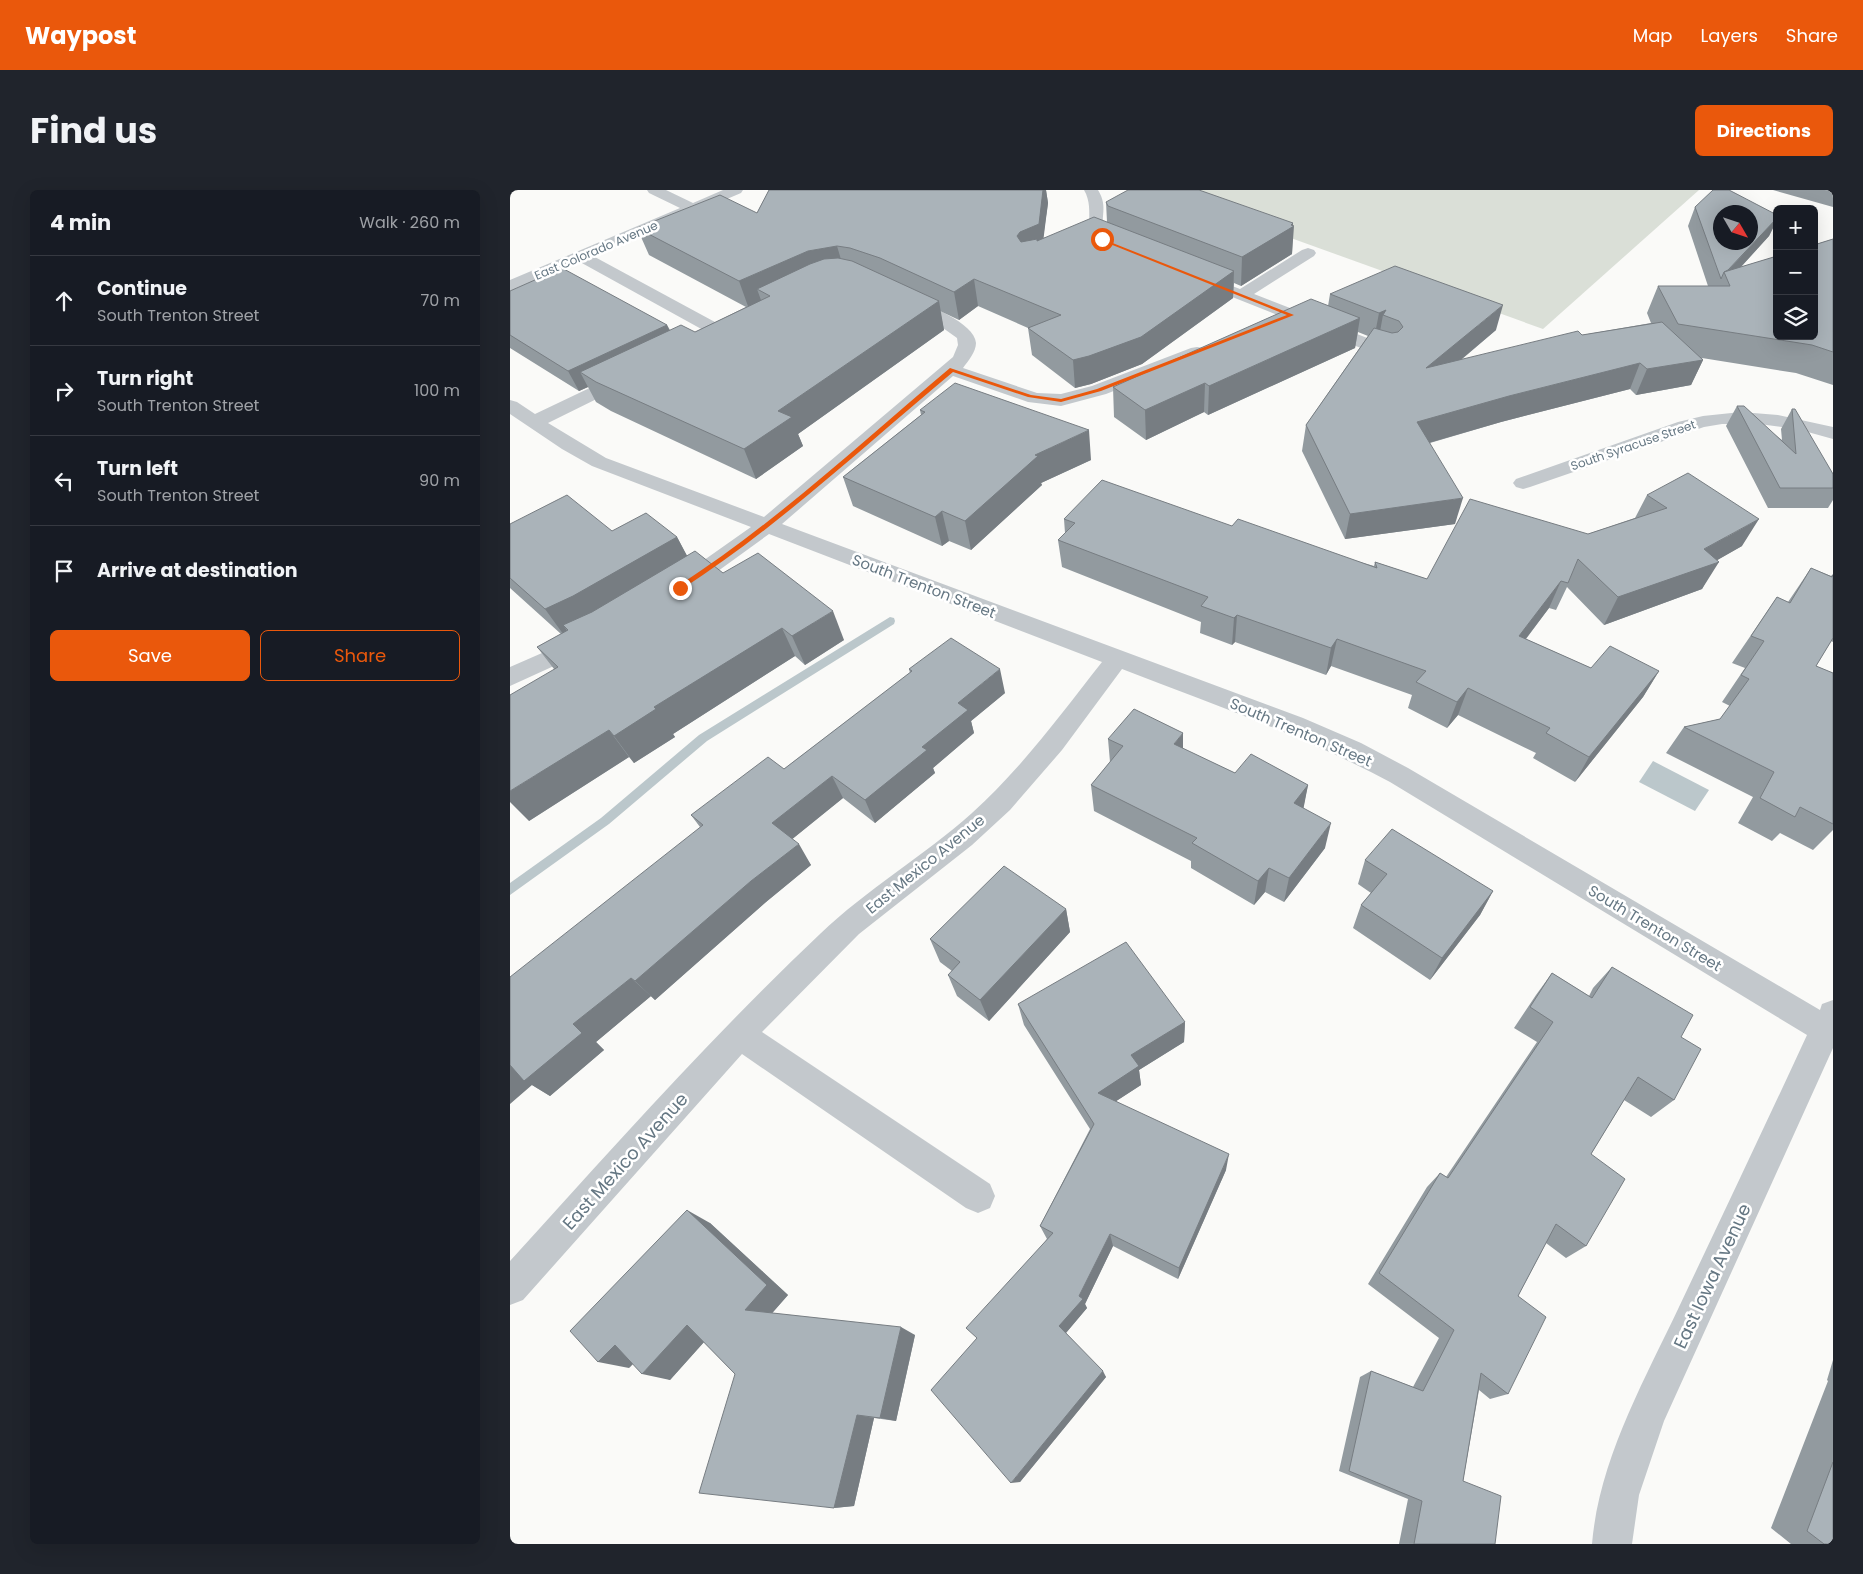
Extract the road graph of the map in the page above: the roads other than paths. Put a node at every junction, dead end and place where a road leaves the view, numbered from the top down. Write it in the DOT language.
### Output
graph roads {
  1 [pos="654,190"];
  2 [pos="736,190"];
  3 [pos="1092,190"];
  4 [pos="693,209"];
  5 [pos="1099,236"];
  6 [pos="1082,240"];
  7 [pos="1128,250"];
  8 [pos="1308,253"];
  9 [pos="581,256"];
  10 [pos="1181,271"];
  11 [pos="510,286"];
  12 [pos="889,295"];
  13 [pos="1242,295"];
  14 [pos="1291,315"];
  15 [pos="738,324"];
  16 [pos="1264,325"];
  17 [pos="720,332"];
  18 [pos="703,340"];
  19 [pos="1209,347"];
  20 [pos="1387,352"];
  21 [pos="641,370"];
  22 [pos="952,370"];
  23 [pos="510,406"];
  24 [pos="534,422"];
  25 [pos="1833,433"];
  26 [pos="1523,483"];
  27 [pos="766,526"];
  28 [pos="664,598"];
  29 [pos="602,633"];
  30 [pos="1117,659"];
  31 [pos="510,677"];
  32 [pos="1829,1022"];
  33 [pos="740,1035"];
  34 [pos="978,1196"];
  35 [pos="510,1287"];
  36 [pos="1612,1544"];
  1 -- 4 [label="street"];
  2 -- 4 [label="street, East Colorado Avenue"];
  3 -- 5 [label="street"];
  4 -- 9 [label="street, East Colorado Avenue"];
  5 -- 6 [label="street"];
  5 -- 7 [label="street"];
  8 -- 13 [label="street"];
  9 -- 11 [label="street, East Colorado Avenue"];
  9 -- 17 [label="street"];
  10 -- 13 [label="street"];
  12 -- 22 [label="street"];
  13 -- 14 [label="street"];
  14 -- 16 [label="street"];
  14 -- 20 [label="street"];
  15 -- 17 [label="street"];
  17 -- 18 [label="street"];
  19 -- 22 [label="street"];
  21 -- 24 [label="street"];
  22 -- 27 [label="street"];
  23 -- 24 [label="street, South Trenton Street"];
  24 -- 27 [label="street, South Trenton Street"];
  25 -- 26 [label="street, South Syracuse Street"];
  27 -- 28 [label="street"];
  27 -- 30 [label="street, South Trenton Street"];
  29 -- 31 [label="street"];
  30 -- 32 [label="street, South Trenton Street"];
  30 -- 33 [label="street, East Mexico Avenue"];
  32 -- 36 [label="street, East Iowa Avenue"];
  33 -- 34 [label="street"];
  33 -- 35 [label="street, East Mexico Avenue"];
}
